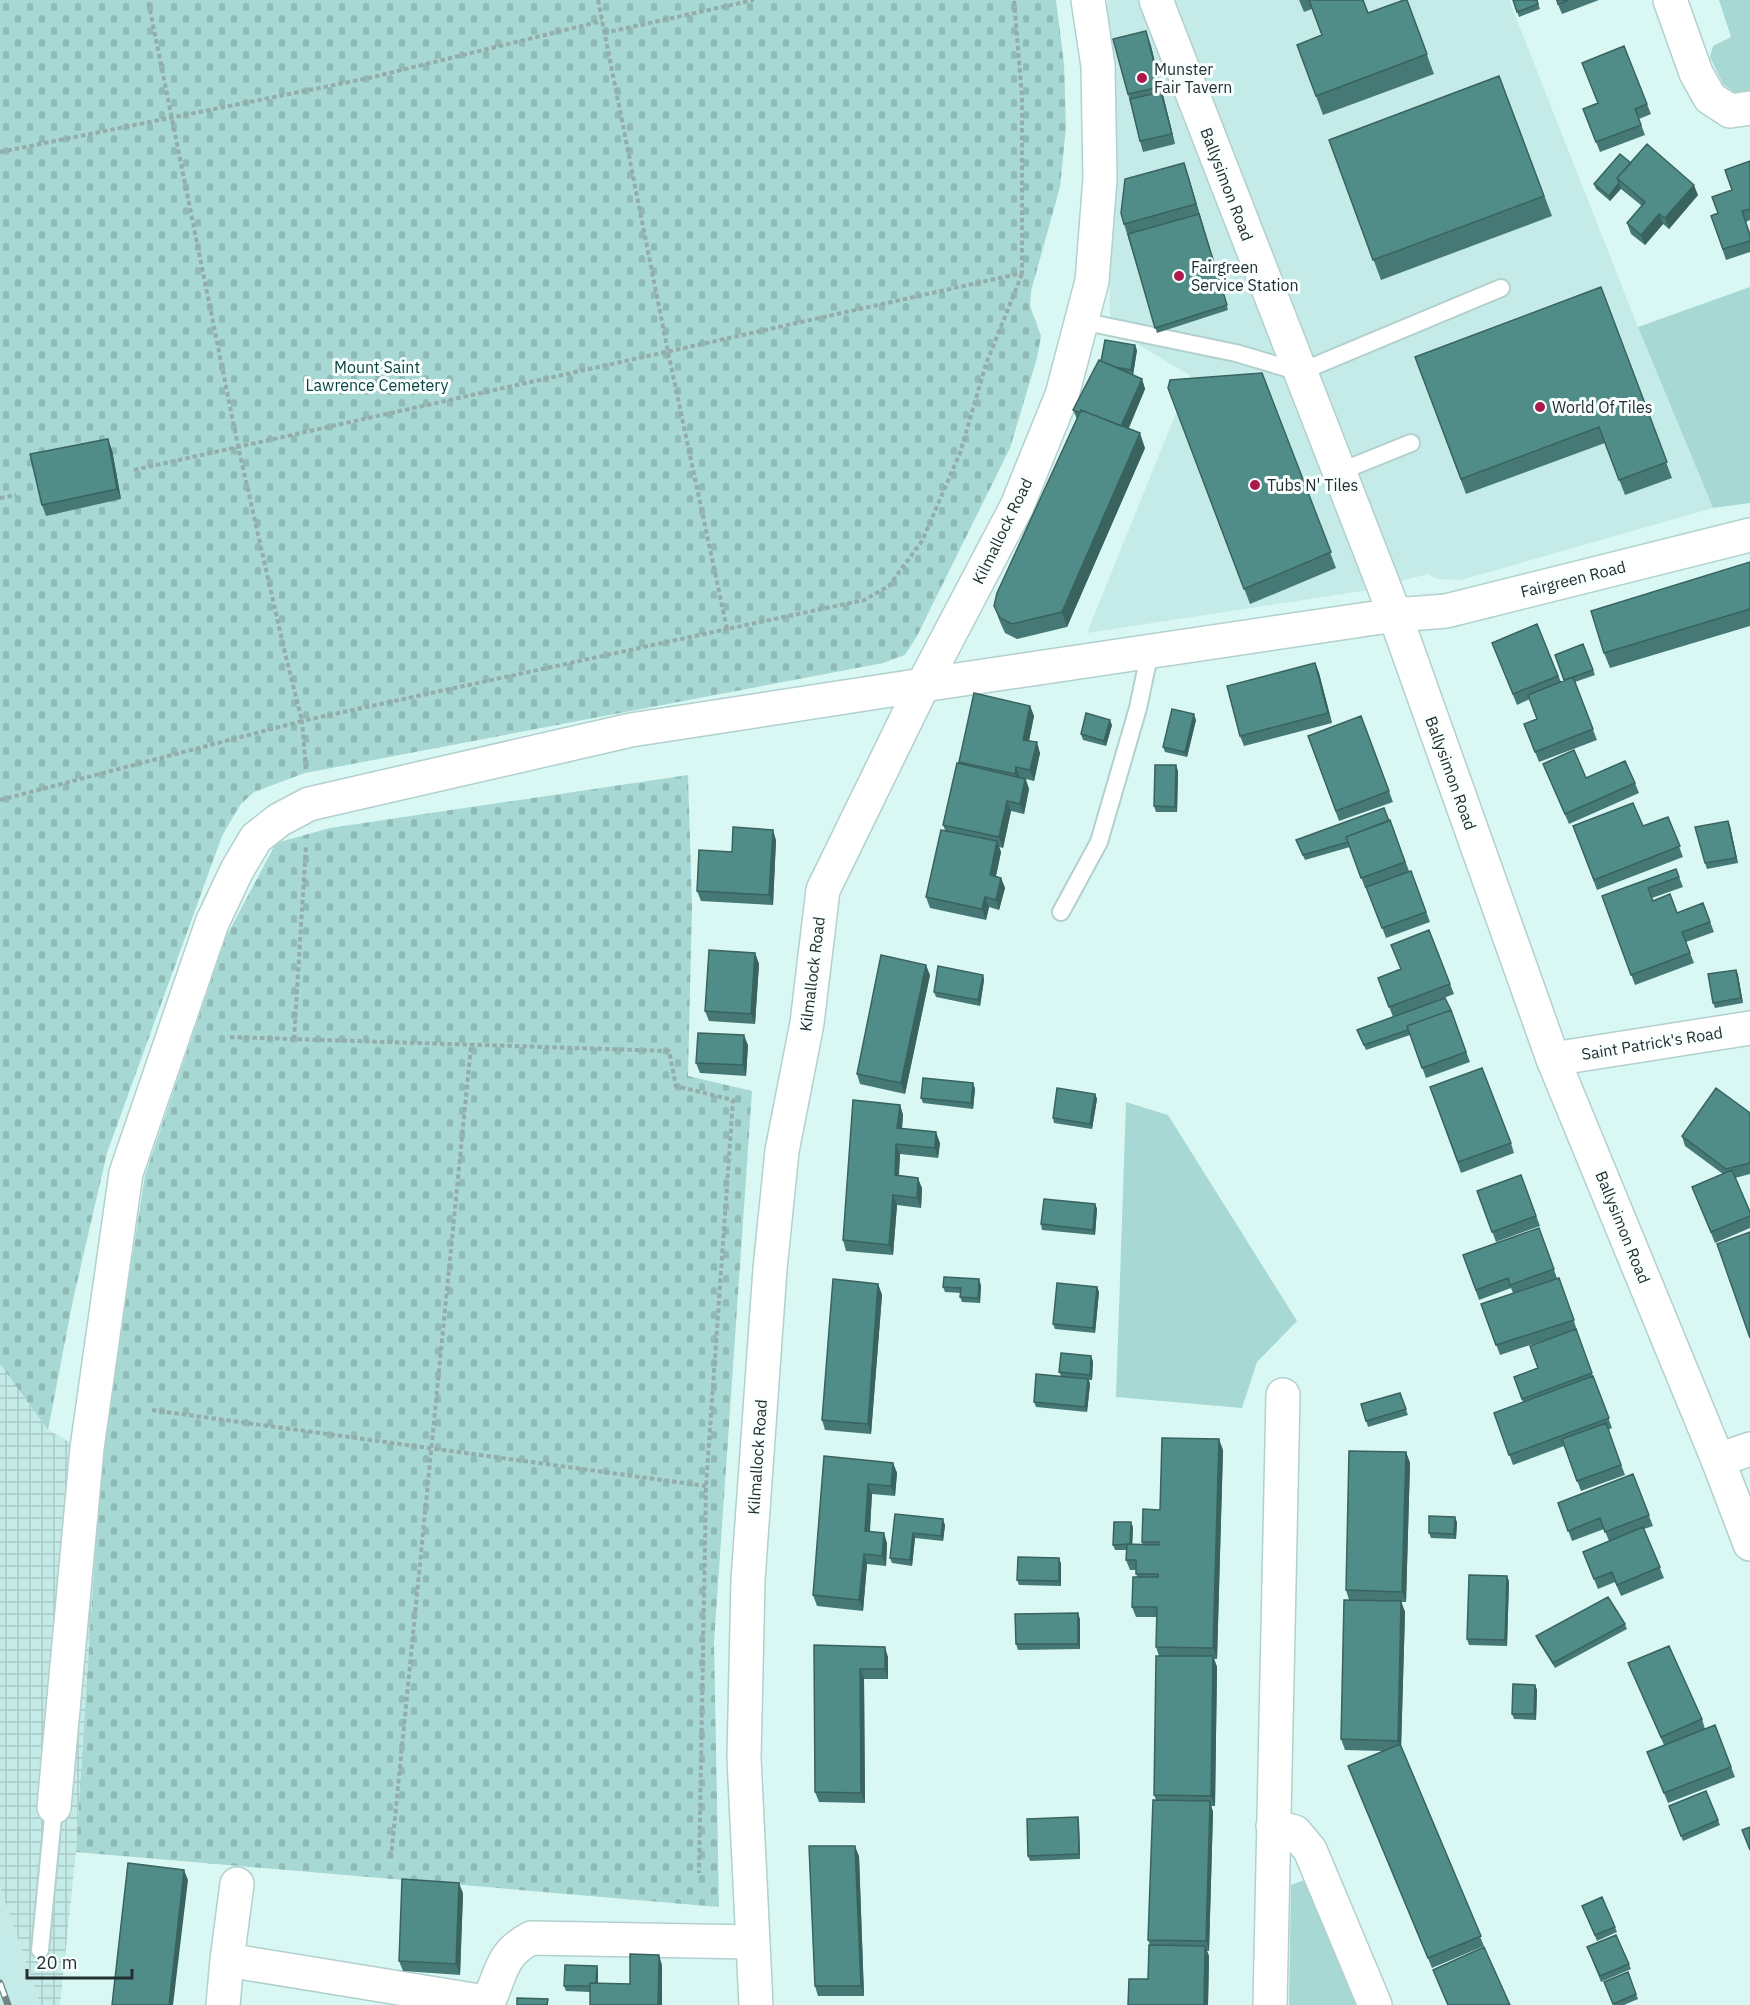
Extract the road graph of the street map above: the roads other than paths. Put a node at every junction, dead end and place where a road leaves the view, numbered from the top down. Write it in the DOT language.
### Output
graph roads {
  1 [pos="1088,0"];
  2 [pos="1156,0"];
  3 [pos="1670,0"];
  4 [pos="1750,108"];
  5 [pos="1501,288"];
  6 [pos="1082,321"];
  7 [pos="1300,372"];
  8 [pos="1411,443"];
  9 [pos="1339,472"];
  10 [pos="1750,535"];
  11 [pos="1395,615"];
  12 [pos="1150,651"];
  13 [pos="923,685"];
  14 [pos="1061,912"];
  15 [pos="1750,1028"];
  16 [pos="1553,1059"];
  17 [pos="1283,1395"];
  18 [pos="1750,1449"];
  19 [pos="1718,1460"];
  20 [pos="1750,1544"];
  21 [pos="54,1807"];
  22 [pos="1273,1826"];
  23 [pos="237,1884"];
  24 [pos="753,1942"];
  25 [pos="40,1950"];
  26 [pos="226,1960"];
  27 [pos="223,2005"];
  28 [pos="756,2005"];
  29 [pos="1270,2005"];
  30 [pos="1375,2005"];
  1 -- 6 [label="street, Kilmallock Road"];
  2 -- 7 [label="street, Ballysimon Road"];
  3 -- 4 [label="street"];
  5 -- 7 [label="lane"];
  6 -- 7 [label="lane"];
  6 -- 13 [label="street, Kilmallock Road"];
  7 -- 9 [label="street, Ballysimon Road"];
  8 -- 9 [label="lane"];
  9 -- 11 [label="street, Ballysimon Road"];
  10 -- 11 [label="street, Fairgreen Road"];
  11 -- 12 [label="street, Fairgreen Road"];
  11 -- 16 [label="street, Ballysimon Road"];
  12 -- 13 [label="street, Fairgreen Road"];
  12 -- 14 [label="lane"];
  13 -- 21 [label="street, Fairgreen Road"];
  13 -- 24 [label="street, Kilmallock Road"];
  15 -- 16 [label="street, Saint Patrick's Road"];
  16 -- 19 [label="street, Ballysimon Road"];
  17 -- 22 [label="street"];
  18 -- 19 [label="street"];
  19 -- 20 [label="street, Ballysimon Road"];
  21 -- 25 [label="lane"];
  22 -- 29 [label="street"];
  22 -- 30 [label="street"];
  23 -- 26 [label="street"];
  24 -- 26 [label="street"];
  24 -- 28 [label="street, Kilmallock Road"];
  26 -- 27 [label="street"];
}
